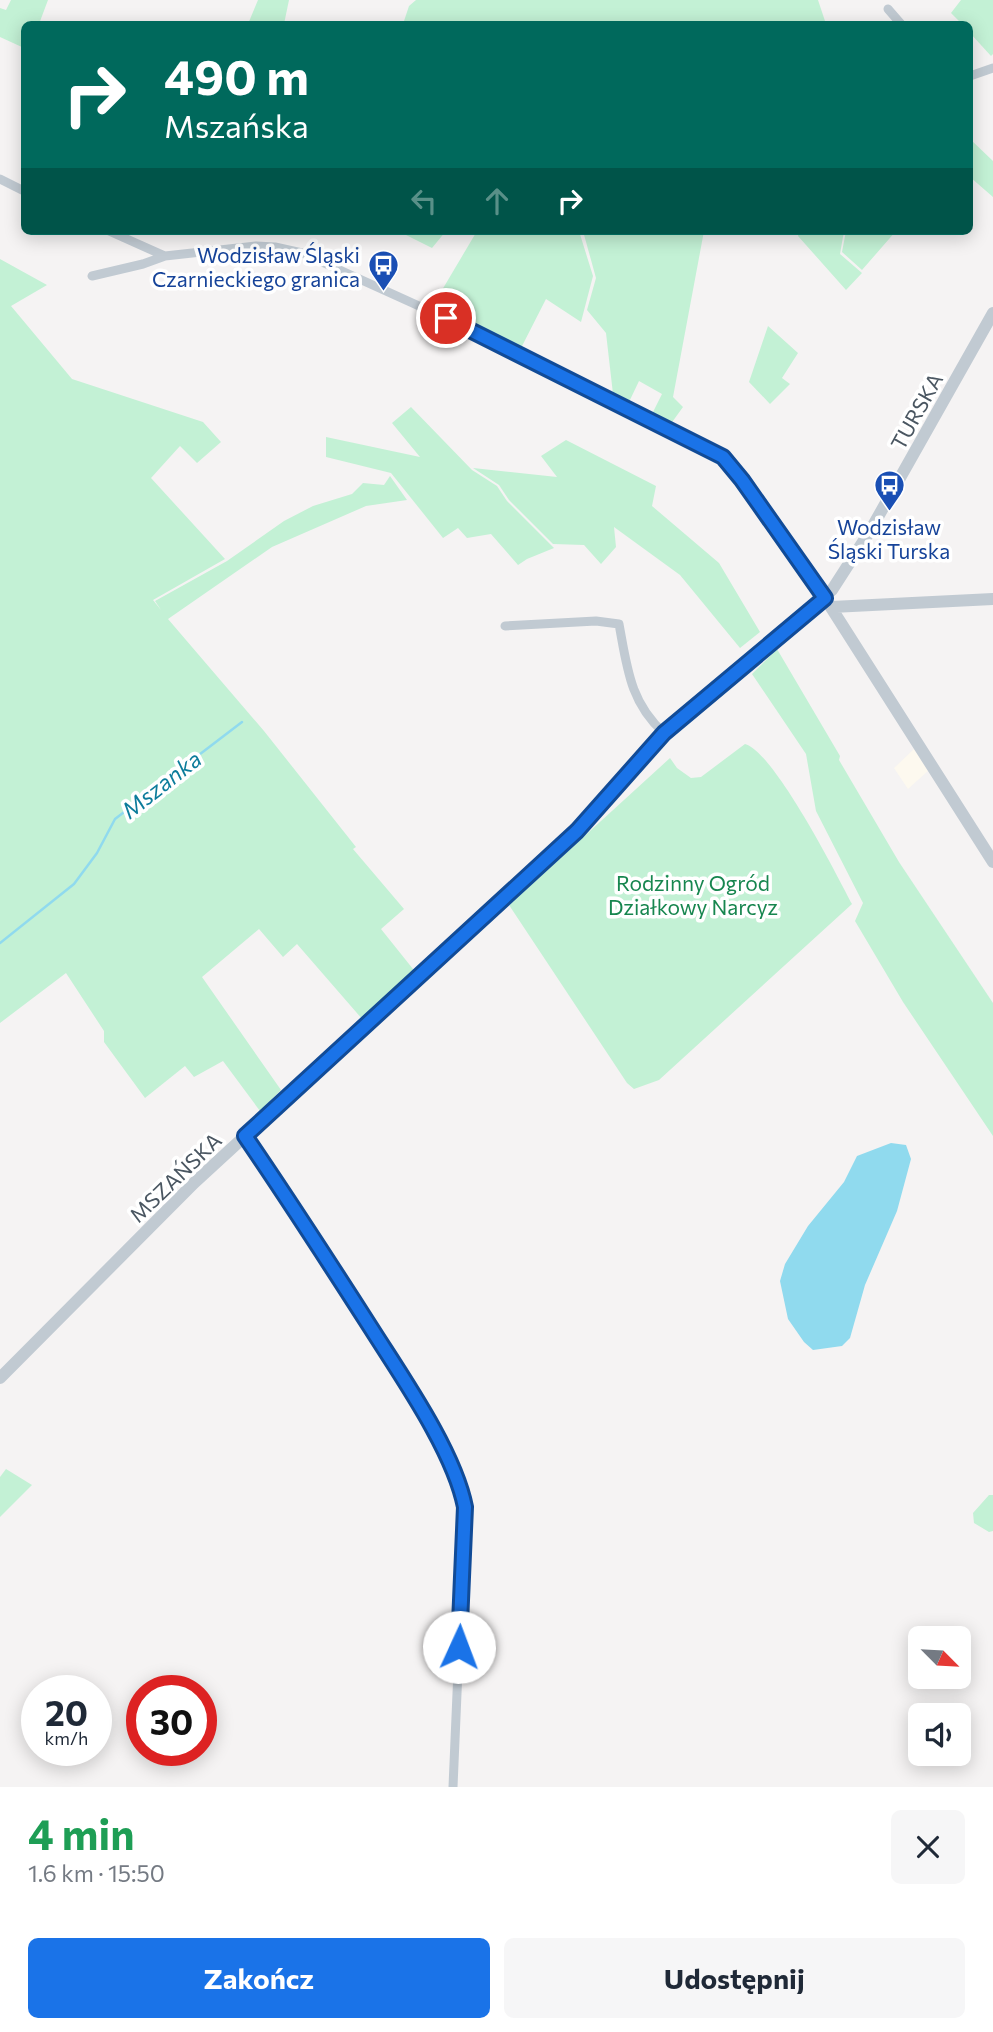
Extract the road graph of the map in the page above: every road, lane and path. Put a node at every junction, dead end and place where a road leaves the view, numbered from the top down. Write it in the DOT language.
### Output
graph roads {
  1 [pos="888,9"];
  2 [pos="898,21"];
  3 [pos="993,68"];
  4 [pos="973,75"];
  5 [pos="0,179"];
  6 [pos="21,190"];
  7 [pos="118,235"];
  8 [pos="164,256"];
  9 [pos="92,276"];
  10 [pos="993,313"];
  11 [pos="993,599"];
  12 [pos="829,603"];
  13 [pos="812,609"];
  14 [pos="505,626"];
  15 [pos="664,733"];
  16 [pos="993,862"];
  17 [pos="245,1136"];
  18 [pos="0,1378"];
  19 [pos="453,1787"];
  1 -- 2 [label="street"];
  3 -- 4 [label="street"];
  5 -- 6 [label="street"];
  7 -- 8 [label="street"];
  8 -- 9 [label="street"];
  8 -- 12 [label="street"];
  10 -- 12 [label="street, TURSKA"];
  11 -- 12 [label="street"];
  12 -- 13 [label="street, TURSKA"];
  12 -- 16 [label="street"];
  13 -- 15 [label="street, MSZAŃSKA"];
  14 -- 15 [label="street"];
  15 -- 17 [label="street, MSZAŃSKA"];
  17 -- 18 [label="street, MSZAŃSKA"];
  17 -- 19 [label="street"];
}
